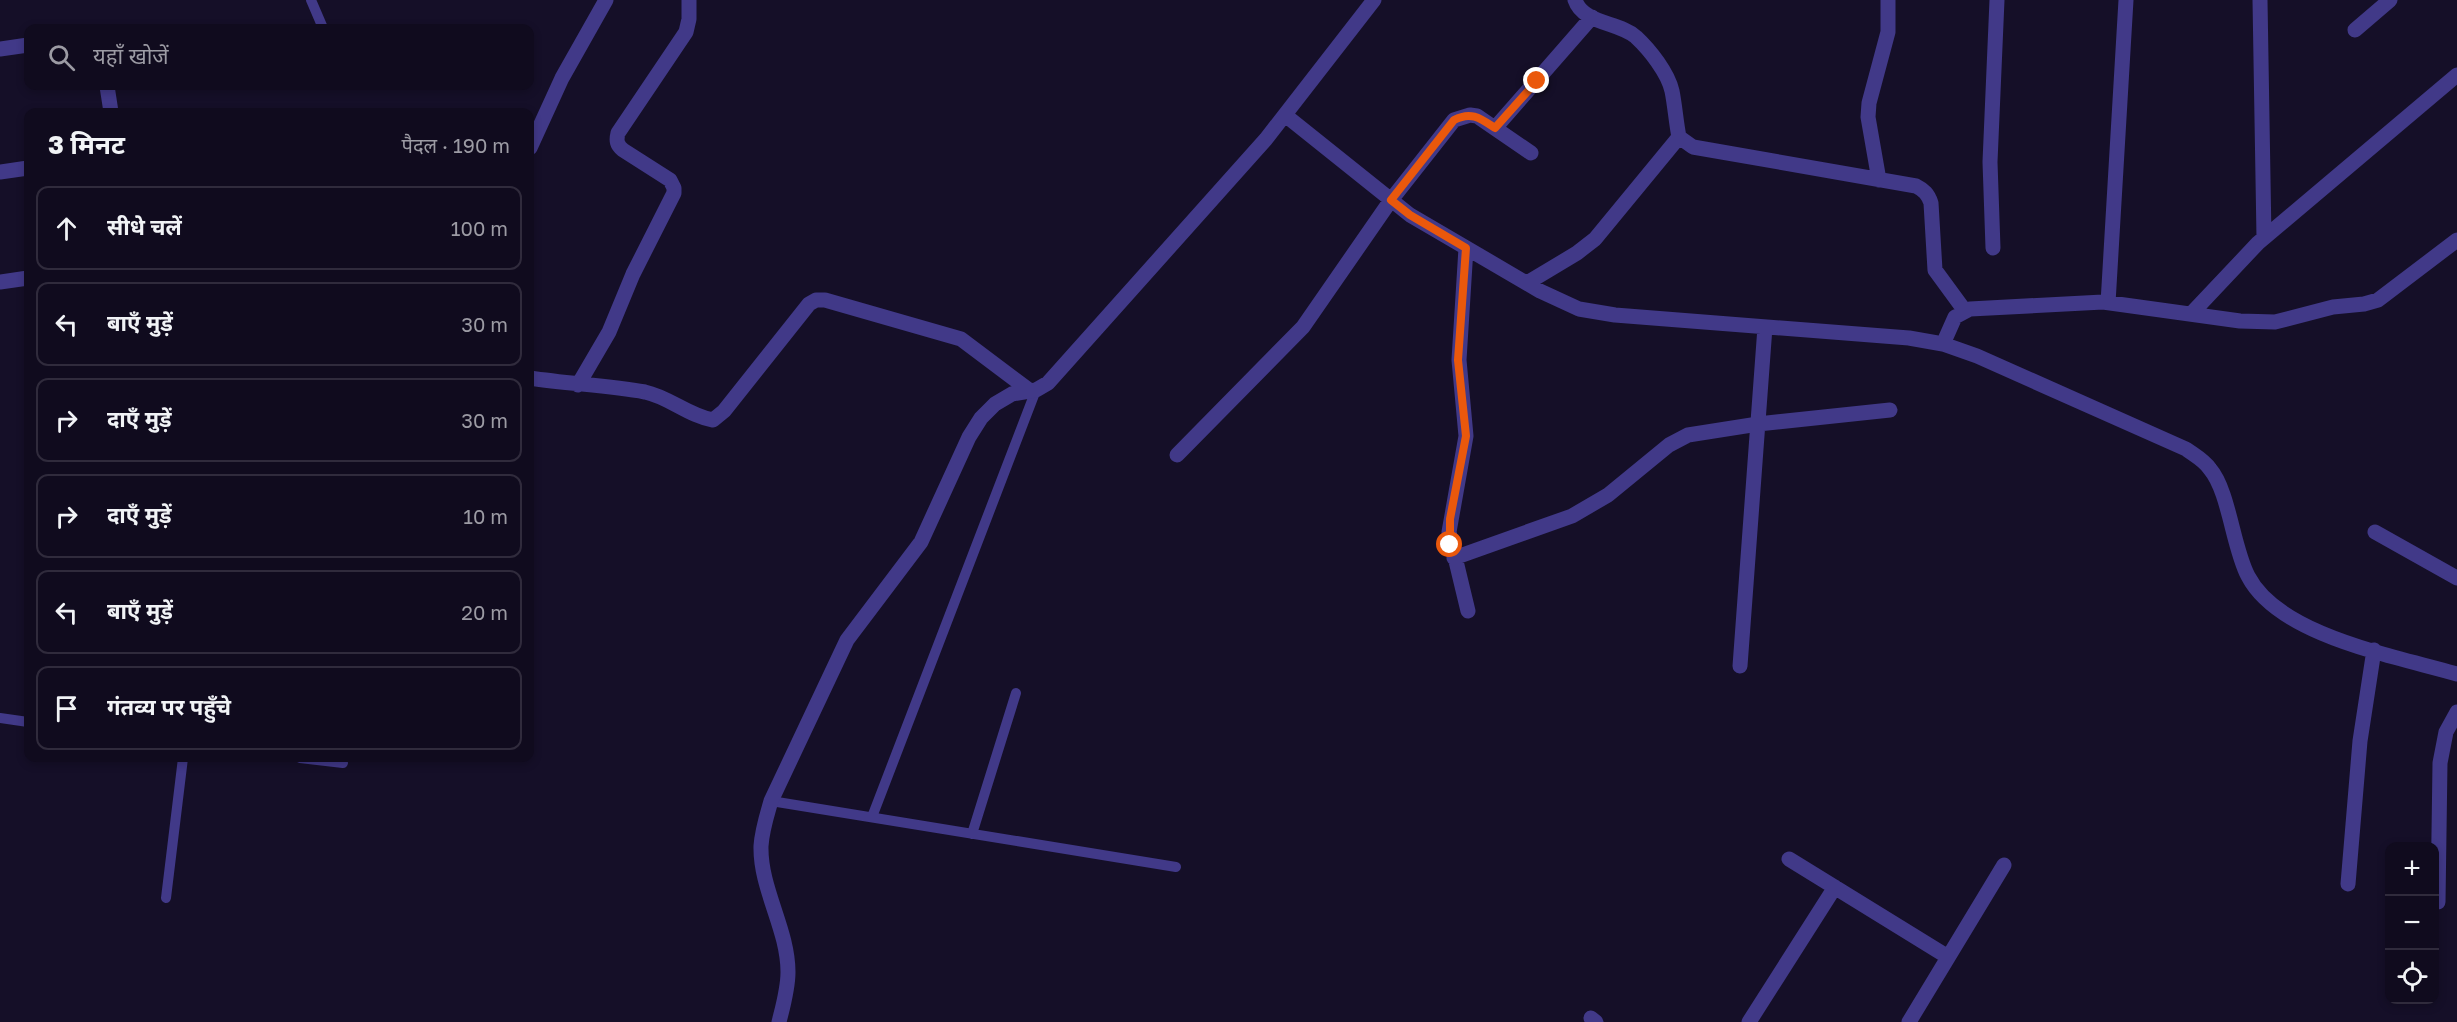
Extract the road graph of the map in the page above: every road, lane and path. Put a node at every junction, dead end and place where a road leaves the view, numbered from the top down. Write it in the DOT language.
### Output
graph roads {
  1 [pos="311,0"];
  2 [pos="606,0"];
  3 [pos="689,0"];
  4 [pos="1374,0"];
  5 [pos="1575,0"];
  6 [pos="1888,0"];
  7 [pos="1997,0"];
  8 [pos="2126,0"];
  9 [pos="2260,0"];
  10 [pos="2390,0"];
  11 [pos="1592,17"];
  12 [pos="321,24"];
  13 [pos="2355,30"];
  14 [pos="24,46"];
  15 [pos="0,49"];
  16 [pos="2457,75"];
  17 [pos="108,90"];
  18 [pos="110,108"];
  19 [pos="1285,115"];
  20 [pos="1495,128"];
  21 [pos="1679,137"];
  22 [pos="534,139"];
  23 [pos="1531,153"];
  24 [pos="24,169"];
  25 [pos="0,172"];
  26 [pos="1879,180"];
  27 [pos="1391,200"];
  28 [pos="2264,238"];
  29 [pos="2457,240"];
  30 [pos="1466,248"];
  31 [pos="1993,248"];
  32 [pos="24,279"];
  33 [pos="0,282"];
  34 [pos="1527,283"];
  35 [pos="2108,303"];
  36 [pos="1965,311"];
  37 [pos="2191,314"];
  38 [pos="1765,327"];
  39 [pos="1943,344"];
  40 [pos="534,378"];
  41 [pos="578,384"];
  42 [pos="1033,390"];
  43 [pos="1890,410"];
  44 [pos="1758,424"];
  45 [pos="1177,454"];
  46 [pos="2375,532"];
  47 [pos="1454,558"];
  48 [pos="2457,578"];
  49 [pos="1468,611"];
  50 [pos="2374,650"];
  51 [pos="1740,666"];
  52 [pos="2457,674"];
  53 [pos="1016,693"];
  54 [pos="2457,712"];
  55 [pos="0,718"];
  56 [pos="24,721"];
  57 [pos="183,762"];
  58 [pos="334,762"];
  59 [pos="343,763"];
  60 [pos="771,801"];
  61 [pos="872,817"];
  62 [pos="972,834"];
  63 [pos="1789,859"];
  64 [pos="2004,865"];
  65 [pos="1176,867"];
  66 [pos="2348,884"];
  67 [pos="1835,887"];
  68 [pos="2438,896"];
  69 [pos="166,898"];
  70 [pos="1948,957"];
  71 [pos="779,1022"];
  72 [pos="1749,1022"];
  73 [pos="1909,1022"];
  1 -- 12 [label="lane"];
  2 -- 22 [label="street"];
  3 -- 41 [label="street"];
  4 -- 19 [label="street"];
  5 -- 11 [label="street"];
  6 -- 26 [label="street"];
  7 -- 31 [label="street"];
  8 -- 35 [label="street"];
  9 -- 28 [label="street"];
  10 -- 13 [label="street"];
  11 -- 20 [label="street"];
  11 -- 21 [label="street"];
  14 -- 15 [label="street"];
  16 -- 28 [label="street"];
  17 -- 18 [label="street"];
  19 -- 27 [label="street"];
  19 -- 42 [label="street"];
  20 -- 23 [label="street"];
  20 -- 27 [label="street"];
  21 -- 26 [label="street"];
  21 -- 34 [label="street"];
  24 -- 25 [label="street"];
  26 -- 36 [label="street"];
  27 -- 30 [label="street"];
  27 -- 45 [label="street"];
  28 -- 37 [label="street"];
  29 -- 37 [label="street"];
  30 -- 34 [label="street"];
  30 -- 47 [label="street"];
  32 -- 33 [label="street"];
  34 -- 38 [label="street"];
  35 -- 36 [label="street"];
  35 -- 37 [label="street"];
  36 -- 39 [label="street"];
  38 -- 39 [label="street"];
  38 -- 44 [label="street"];
  39 -- 50 [label="street"];
  40 -- 41 [label="street"];
  41 -- 42 [label="street"];
  42 -- 60 [label="street"];
  42 -- 61 [label="lane"];
  43 -- 44 [label="street"];
  44 -- 47 [label="street"];
  44 -- 51 [label="street"];
  46 -- 48 [label="street"];
  47 -- 49 [label="street"];
  50 -- 52 [label="street"];
  50 -- 66 [label="street"];
  53 -- 62 [label="lane"];
  54 -- 68 [label="street"];
  55 -- 56 [label="lane"];
  57 -- 69 [label="lane"];
  58 -- 59 [label="lane"];
  60 -- 61 [label="lane"];
  60 -- 71 [label="street"];
  61 -- 62 [label="lane"];
  62 -- 65 [label="lane"];
  63 -- 67 [label="street"];
  64 -- 70 [label="street"];
  67 -- 70 [label="street"];
  67 -- 72 [label="street"];
  70 -- 73 [label="street"];
}
